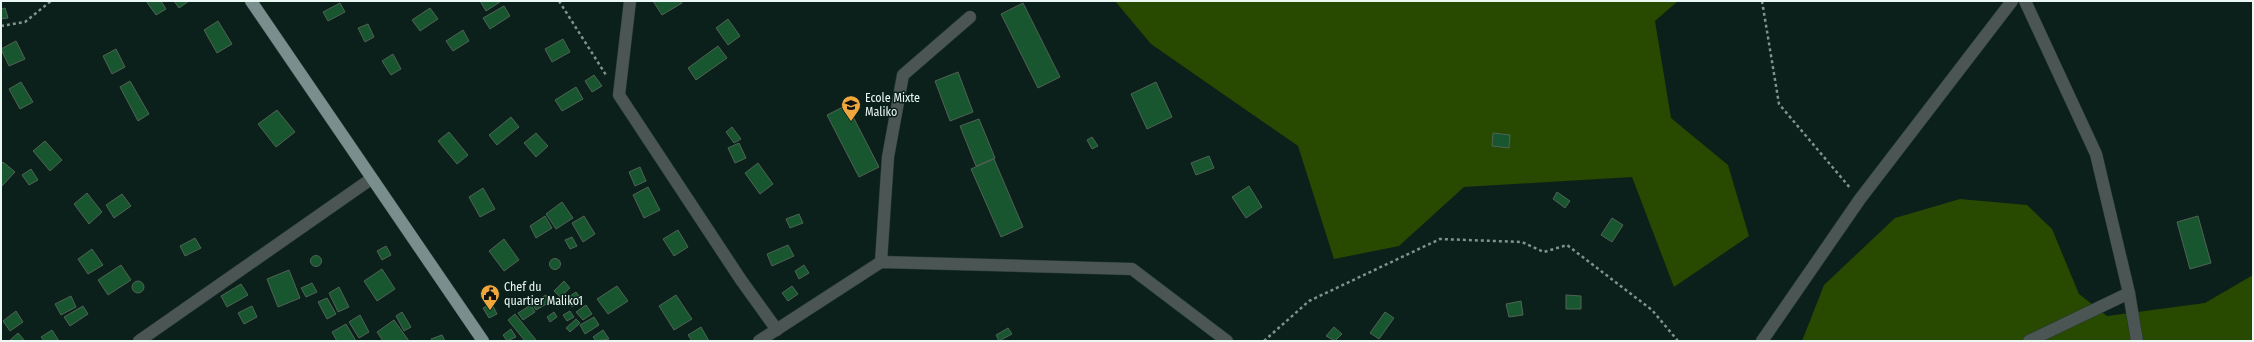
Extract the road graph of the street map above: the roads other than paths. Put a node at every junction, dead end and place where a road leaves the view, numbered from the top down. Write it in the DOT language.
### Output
graph roads {
  1 [pos="251,1"];
  2 [pos="630,1"];
  3 [pos="2012,1"];
  4 [pos="2025,1"];
  5 [pos="970,17"];
  6 [pos="371,178"];
  7 [pos="880,262"];
  8 [pos="2129,292"];
  9 [pos="777,330"];
  10 [pos="139,341"];
  11 [pos="483,341"];
  12 [pos="759,341"];
  13 [pos="1226,341"];
  14 [pos="1762,341"];
  15 [pos="2029,341"];
  16 [pos="2137,341"];
  1 -- 6 [label="main road"];
  2 -- 9 [label="street"];
  3 -- 14 [label="street"];
  4 -- 8 [label="street"];
  5 -- 7 [label="street"];
  6 -- 10 [label="street"];
  6 -- 11 [label="main road"];
  7 -- 9 [label="street"];
  7 -- 13 [label="street"];
  8 -- 15 [label="street"];
  8 -- 16 [label="street"];
  9 -- 12 [label="street"];
}
